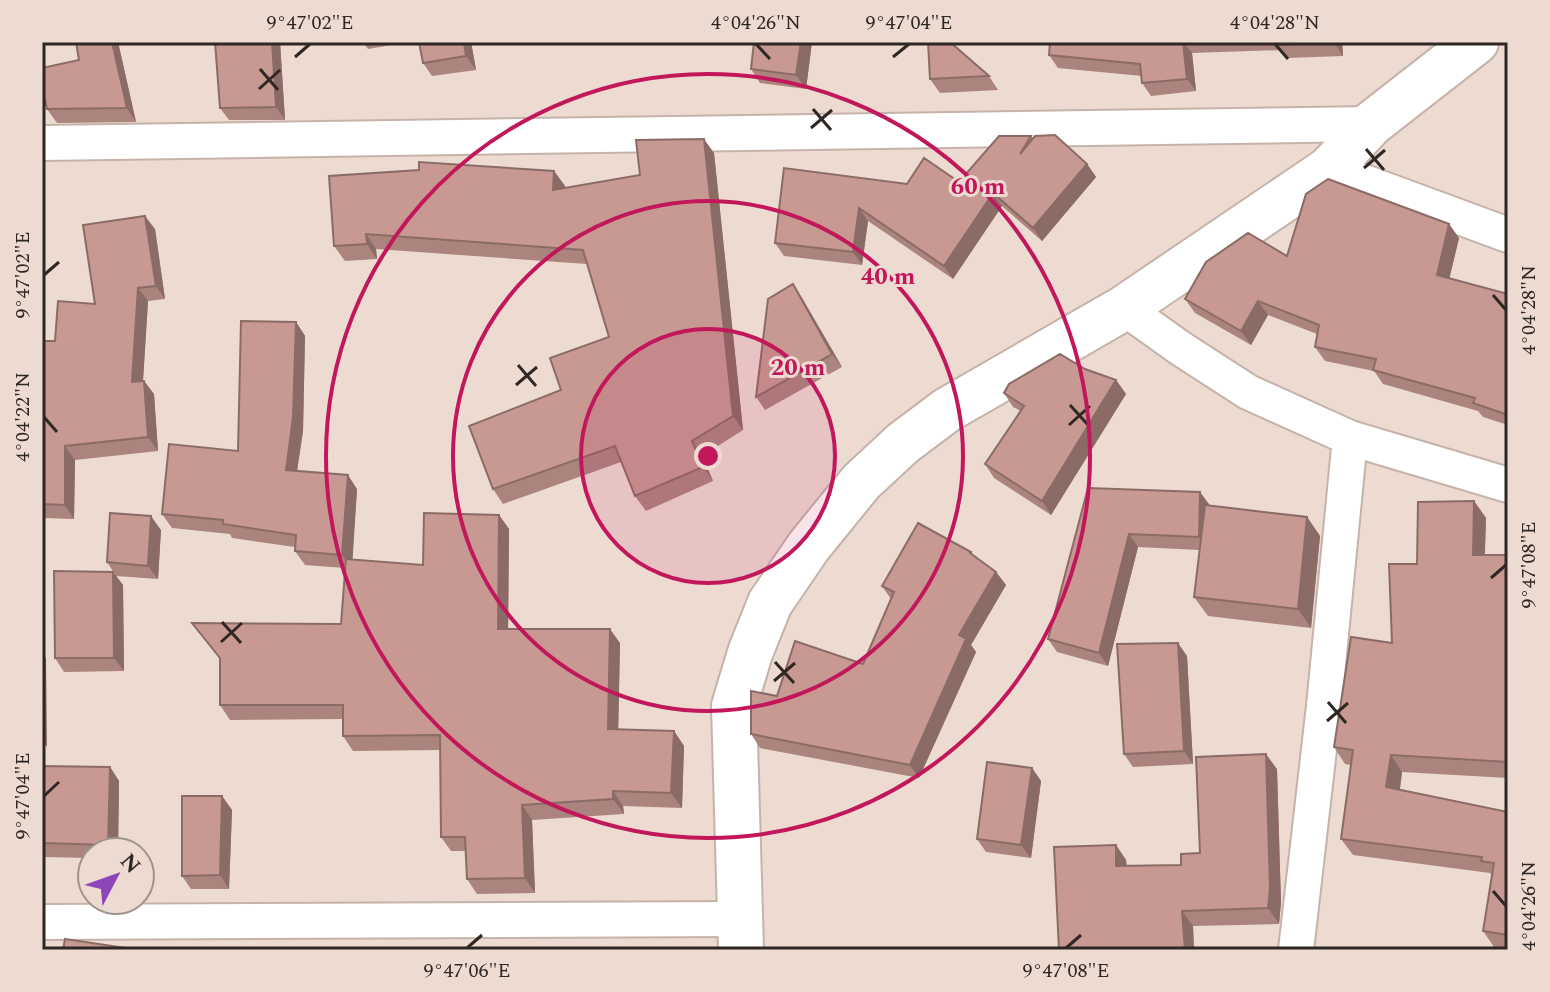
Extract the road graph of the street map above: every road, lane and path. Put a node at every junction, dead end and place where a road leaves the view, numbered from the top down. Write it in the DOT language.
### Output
graph roads {
  1 [pos="1476,42"];
  2 [pos="1371,124"];
  3 [pos="42,143"];
  4 [pos="1329,169"];
  5 [pos="1508,235"];
  6 [pos="1124,308"];
  7 [pos="1350,438"];
  8 [pos="1508,485"];
  9 [pos="42,922"];
  10 [pos="740,934"];
  11 [pos="1296,950"];
  1 -- 2 [label="street"];
  2 -- 3 [label="street"];
  2 -- 4 [label="street"];
  4 -- 5 [label="street"];
  4 -- 6 [label="street"];
  6 -- 7 [label="street"];
  6 -- 10 [label="street"];
  7 -- 8 [label="street"];
  7 -- 11 [label="street"];
  9 -- 10 [label="street"];
}
